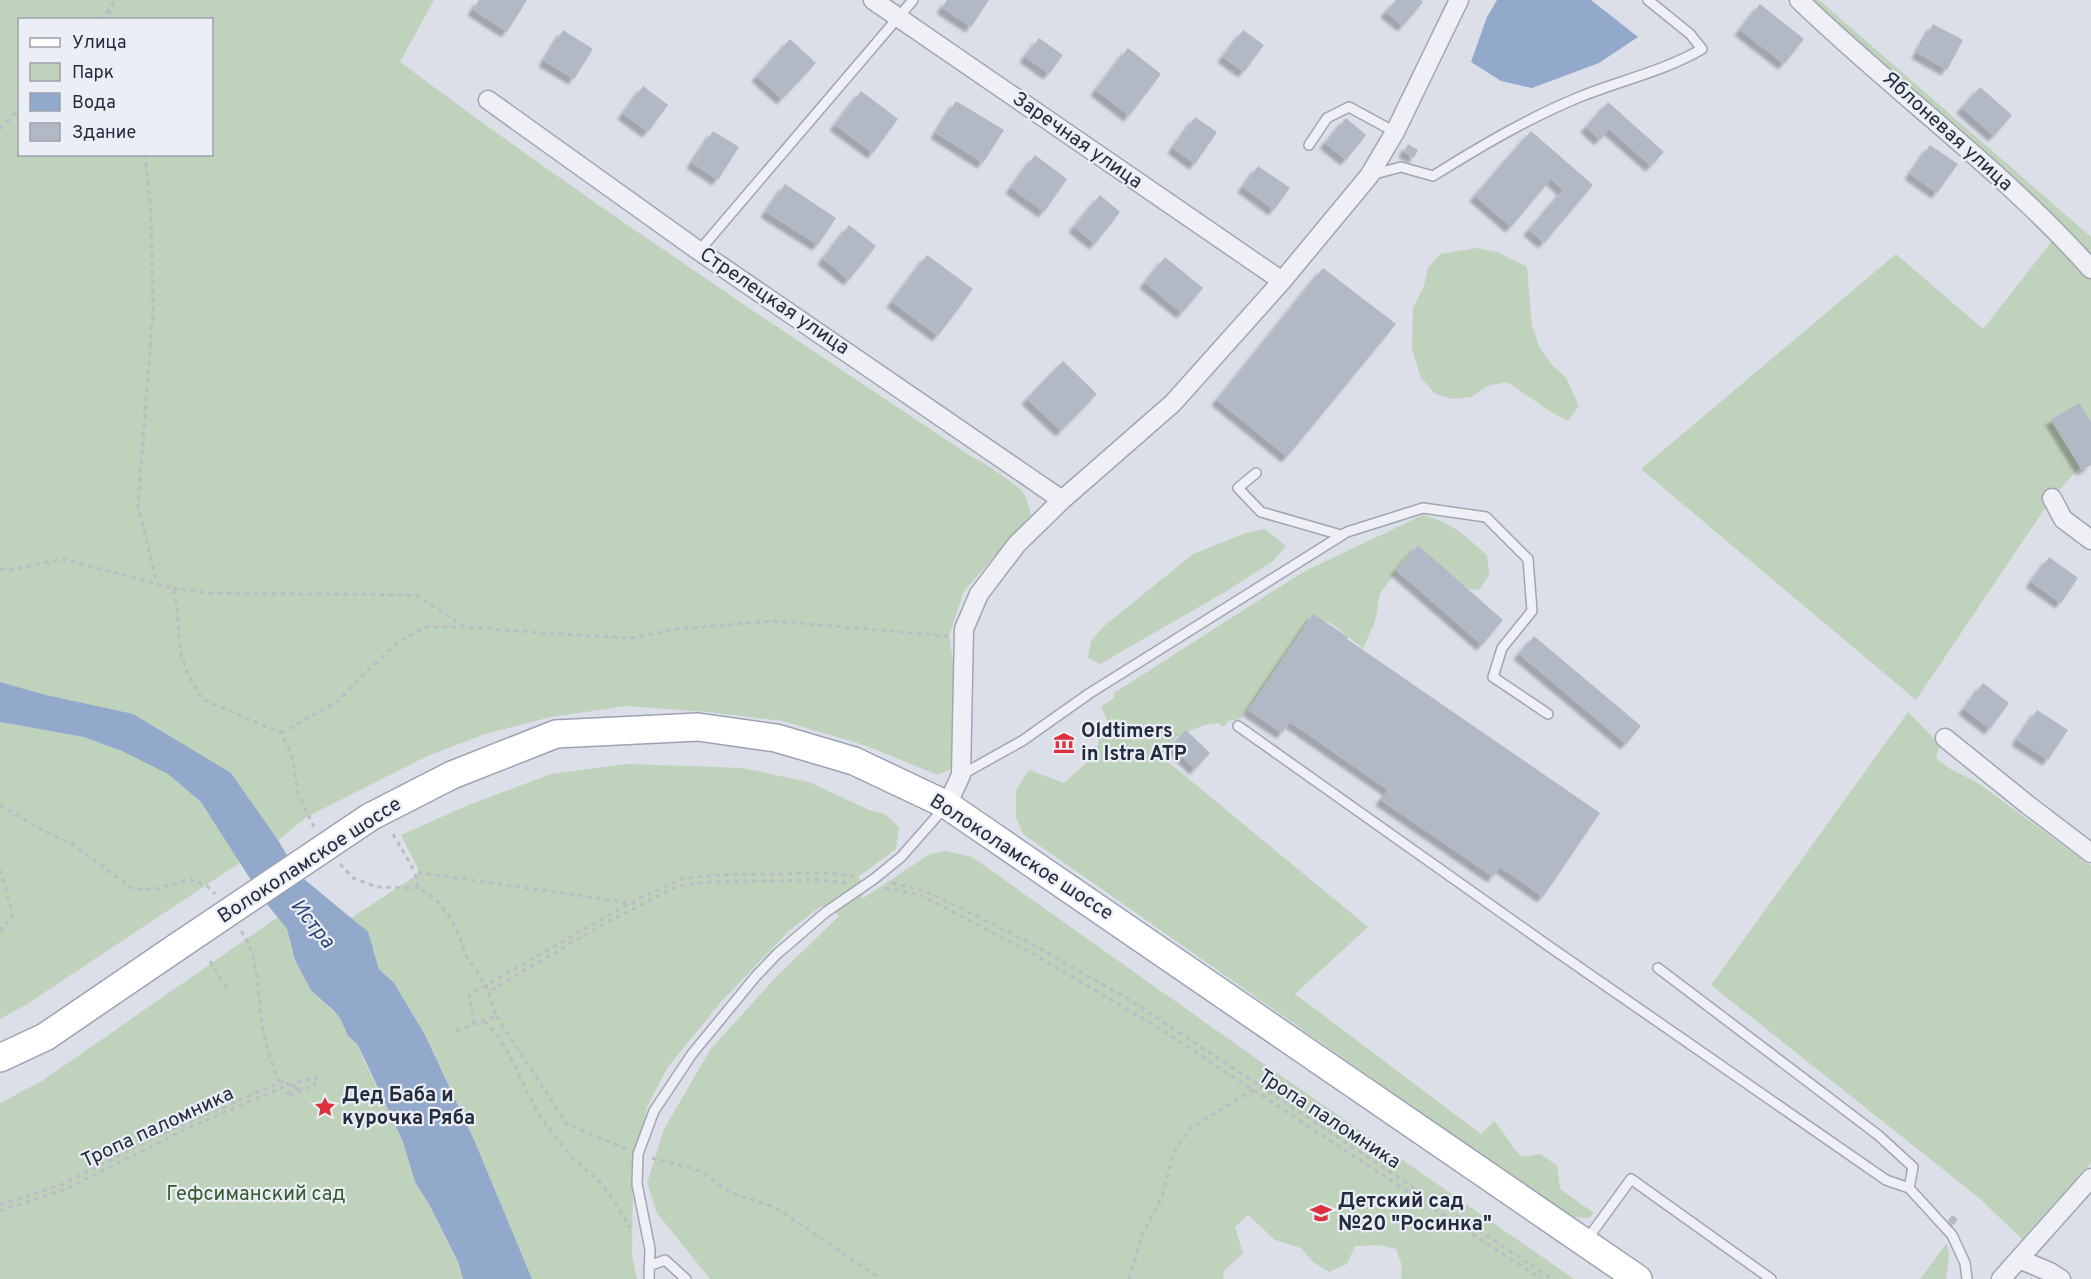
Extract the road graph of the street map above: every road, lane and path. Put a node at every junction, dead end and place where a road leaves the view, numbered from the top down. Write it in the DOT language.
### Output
graph roads {
  1 [pos="115,0"];
  2 [pos="873,0"];
  3 [pos="913,0"];
  4 [pos="1459,0"];
  5 [pos="1648,0"];
  6 [pos="1799,0"];
  7 [pos="108,9"];
  8 [pos="897,16"];
  9 [pos="102,18"];
  10 [pos="111,18"];
  11 [pos="488,100"];
  12 [pos="18,110"];
  13 [pos="0,129"];
  14 [pos="1395,132"];
  15 [pos="1309,145"];
  16 [pos="145,156"];
  17 [pos="1369,176"];
  18 [pos="699,251"];
  19 [pos="2091,269"];
  20 [pos="1282,281"];
  21 [pos="1256,473"];
  22 [pos="2052,498"];
  23 [pos="1062,500"];
  24 [pos="1341,535"];
  25 [pos="2091,540"];
  26 [pos="0,569"];
  27 [pos="157,584"];
  28 [pos="173,588"];
  29 [pos="465,627"];
  30 [pos="964,629"];
  31 [pos="1548,714"];
  32 [pos="1238,726"];
  33 [pos="281,733"];
  34 [pos="1945,738"];
  35 [pos="961,775"];
  36 [pos="0,805"];
  37 [pos="947,805"];
  38 [pos="393,834"];
  39 [pos="319,835"];
  40 [pos="2091,853"];
  41 [pos="338,862"];
  42 [pos="0,870"];
  43 [pos="415,872"];
  44 [pos="874,879"];
  45 [pos="418,888"];
  46 [pos="221,899"];
  47 [pos="630,903"];
  48 [pos="641,905"];
  49 [pos="238,927"];
  50 [pos="0,930"];
  51 [pos="210,961"];
  52 [pos="1658,968"];
  53 [pos="486,985"];
  54 [pos="488,992"];
  55 [pos="229,993"];
  56 [pos="496,1016"];
  57 [pos="474,1024"];
  58 [pos="1159,1028"];
  59 [pos="456,1031"];
  60 [pos="0,1059"];
  61 [pos="279,1083"];
  62 [pos="288,1087"];
  63 [pos="282,1088"];
  64 [pos="1255,1089"];
  65 [pos="638,1154"];
  66 [pos="2091,1178"];
  67 [pos="1909,1188"];
  68 [pos="0,1205"];
  69 [pos="0,1210"];
  70 [pos="633,1234"];
  71 [pos="1585,1243"];
  72 [pos="2019,1258"];
  73 [pos="650,1266"];
  74 [pos="649,1279"];
  75 [pos="686,1279"];
  76 [pos="881,1279"];
  77 [pos="1129,1279"];
  78 [pos="1541,1279"];
  79 [pos="1552,1279"];
  80 [pos="1638,1279"];
  81 [pos="1771,1279"];
  82 [pos="1967,1279"];
  83 [pos="2001,1279"];
  84 [pos="2061,1279"];
  1 -- 7 [label="path"];
  2 -- 8 [label="street, Заречная улица"];
  3 -- 8 [label="lane"];
  4 -- 14 [label="street"];
  5 -- 17 [label="lane"];
  6 -- 19 [label="street, Яблоневая улица"];
  7 -- 9 [label="path"];
  7 -- 10 [label="path"];
  8 -- 18 [label="lane"];
  8 -- 20 [label="street, Заречная улица"];
  11 -- 18 [label="street, Стрелецкая улица"];
  12 -- 13 [label="path"];
  14 -- 15 [label="lane"];
  14 -- 17 [label="street"];
  16 -- 27 [label="path"];
  17 -- 20 [label="street"];
  18 -- 23 [label="street, Стрелецкая улица"];
  20 -- 23 [label="street"];
  21 -- 24 [label="lane"];
  22 -- 25 [label="street"];
  23 -- 30 [label="street"];
  24 -- 31 [label="lane"];
  24 -- 35 [label="lane"];
  26 -- 27 [label="path"];
  27 -- 28 [label="path"];
  28 -- 29 [label="path"];
  28 -- 33 [label="path"];
  29 -- 30 [label="path"];
  29 -- 33 [label="path"];
  30 -- 35 [label="street"];
  32 -- 67 [label="lane"];
  33 -- 39 [label="path"];
  34 -- 40 [label="street"];
  35 -- 37 [label="street"];
  36 -- 46 [label="path"];
  37 -- 44 [label="lane"];
  37 -- 60 [label="main road, Волоколамское шоссе, bridge"];
  37 -- 71 [label="main road, Волоколамское шоссе"];
  38 -- 43 [label="path"];
  41 -- 45 [label="path"];
  42 -- 50 [label="path"];
  43 -- 45 [label="path"];
  43 -- 47 [label="path"];
  44 -- 47 [label="path"];
  44 -- 65 [label="lane"];
  44 -- 79 [label="path"];
  45 -- 53 [label="path"];
  47 -- 48 [label="path"];
  47 -- 53 [label="path"];
  49 -- 61 [label="path"];
  51 -- 55 [label="path"];
  52 -- 67 [label="lane"];
  53 -- 54 [label="path"];
  53 -- 57 [label="path"];
  56 -- 65 [label="path"];
  57 -- 59 [label="path"];
  57 -- 70 [label="path"];
  58 -- 64 [label="path, Тропа паломника"];
  61 -- 62 [label="path"];
  61 -- 63 [label="path"];
  61 -- 68 [label="path"];
  62 -- 62 [label="path, Тропа паломника"];
  62 -- 63 [label="path, Тропа паломника"];
  63 -- 69 [label="path, Тропа паломника"];
  64 -- 77 [label="path"];
  64 -- 78 [label="path, Тропа паломника"];
  65 -- 73 [label="lane"];
  65 -- 76 [label="path"];
  66 -- 72 [label="street"];
  67 -- 82 [label="lane"];
  71 -- 80 [label="main road, Волоколамское шоссе"];
  71 -- 81 [label="lane"];
  72 -- 83 [label="street"];
  72 -- 84 [label="street"];
  73 -- 74 [label="lane"];
  73 -- 75 [label="lane"];
}
